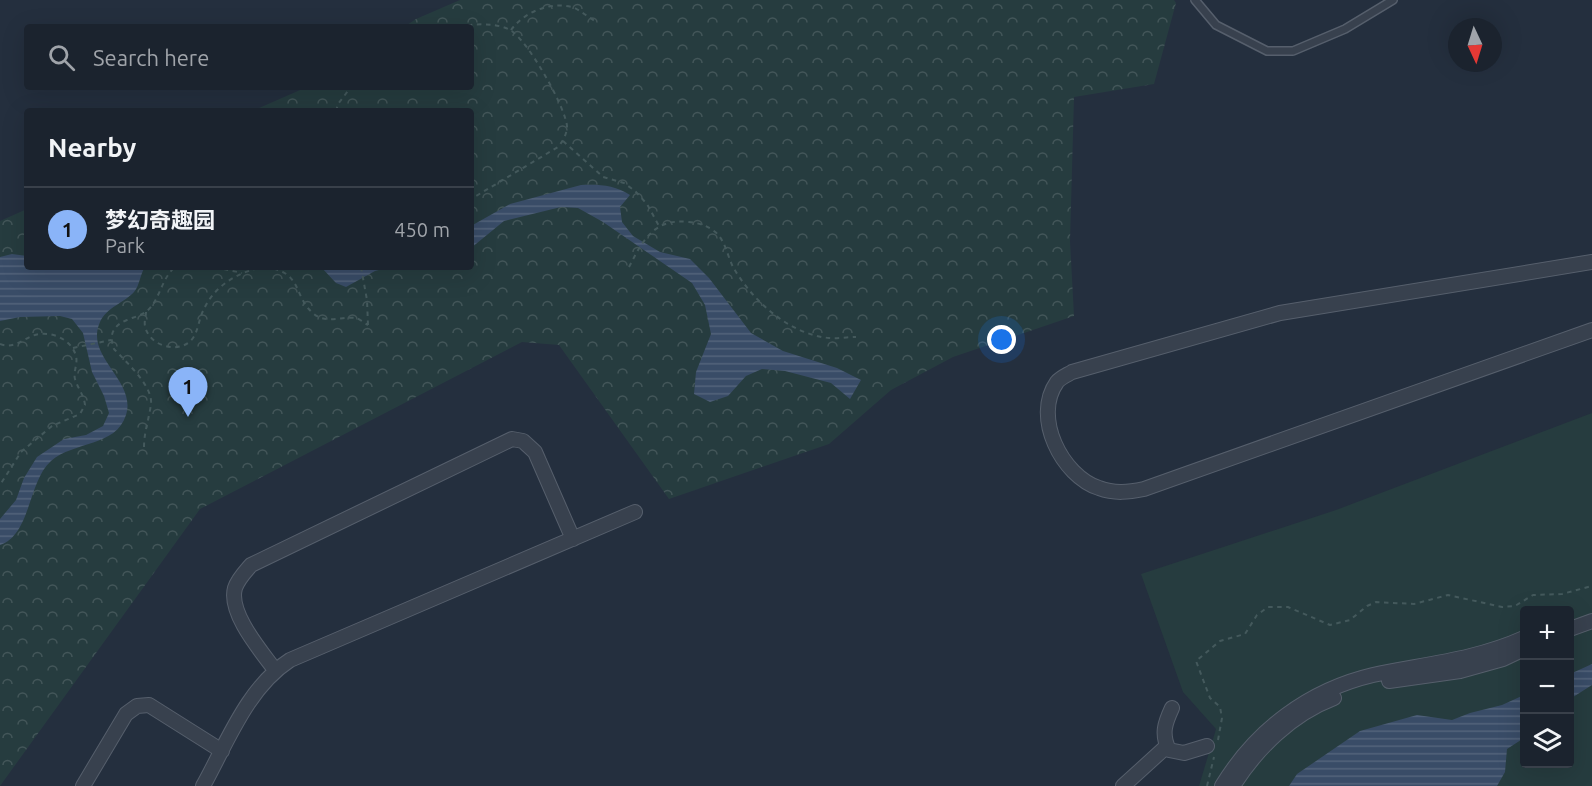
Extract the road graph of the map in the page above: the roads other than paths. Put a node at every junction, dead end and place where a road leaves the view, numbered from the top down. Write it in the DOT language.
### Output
graph roads {
  1 [pos="1195,0"];
  2 [pos="1393,0"];
  3 [pos="1592,262"];
  4 [pos="1592,330"];
  5 [pos="635,512"];
  6 [pos="573,539"];
  7 [pos="1592,612"];
  8 [pos="1574,617"];
  9 [pos="1592,621"];
  10 [pos="1574,627"];
  11 [pos="1520,640"];
  12 [pos="1520,651"];
  13 [pos="275,670"];
  14 [pos="1172,708"];
  15 [pos="1167,746"];
  16 [pos="1213,748"];
  17 [pos="222,751"];
  18 [pos="1136,780"];
  19 [pos="83,786"];
  20 [pos="203,786"];
  21 [pos="1123,786"];
  22 [pos="1222,786"];
  23 [pos="1233,786"];
  1 -- 2 [label="lane"];
  3 -- 4 [label="street"];
  5 -- 6 [label="street"];
  6 -- 13 [label="street"];
  6 -- 13 [label="street"];
  7 -- 8 [label="street"];
  9 -- 10 [label="street"];
  11 -- 22 [label="street"];
  12 -- 23 [label="street"];
  13 -- 17 [label="street"];
  14 -- 15 [label="street"];
  15 -- 16 [label="street"];
  15 -- 18 [label="street"];
  17 -- 19 [label="street"];
  17 -- 20 [label="street"];
  18 -- 21 [label="street"];
}
